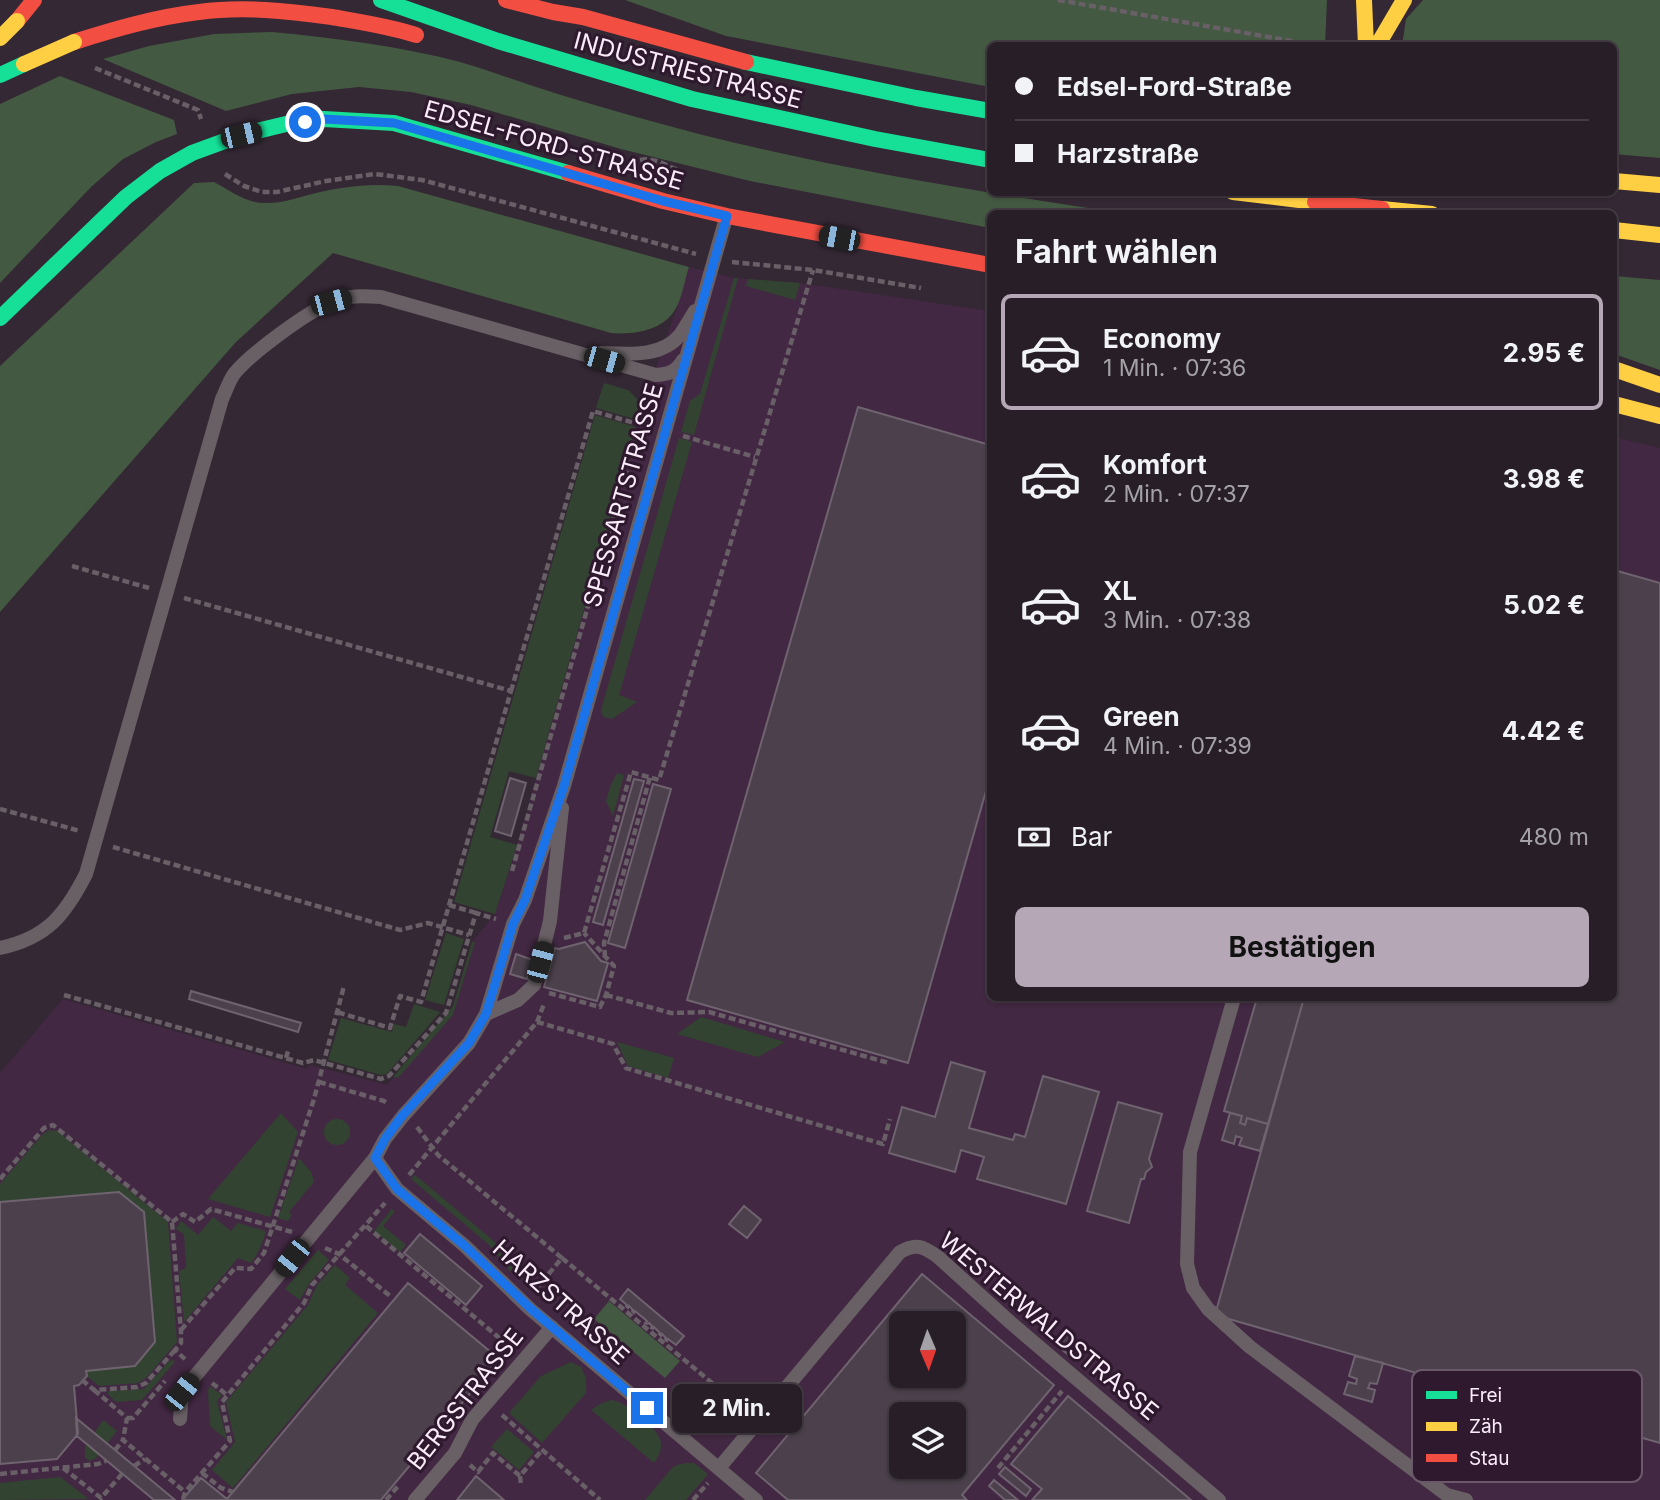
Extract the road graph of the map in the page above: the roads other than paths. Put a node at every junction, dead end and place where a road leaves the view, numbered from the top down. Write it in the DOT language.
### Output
graph roads {
  1 [pos="33,0"];
  2 [pos="381,0"];
  3 [pos="506,0"];
  4 [pos="554,0"];
  5 [pos="1364,0"];
  6 [pos="1404,0"];
  7 [pos="583,17"];
  8 [pos="0,38"];
  9 [pos="429,40"];
  10 [pos="1366,42"];
  11 [pos="1379,42"];
  12 [pos="0,75"];
  13 [pos="558,76"];
  14 [pos="622,78"];
  15 [pos="987,111"];
  16 [pos="987,160"];
  17 [pos="1660,176"];
  18 [pos="1617,178"];
  19 [pos="1617,178"];
  20 [pos="1660,185"];
  21 [pos="1266,196"];
  22 [pos="1392,210"];
  23 [pos="727,216"];
  24 [pos="1617,230"];
  25 [pos="1660,235"];
  26 [pos="987,264"];
  27 [pos="704,296"];
  28 [pos="0,318"];
  29 [pos="578,353"];
  30 [pos="687,356"];
  31 [pos="1617,370"];
  32 [pos="1660,385"];
  33 [pos="1617,405"];
  34 [pos="1660,416"];
  35 [pos="564,786"];
  36 [pos="0,948"];
  37 [pos="1233,1001"];
  38 [pos="486,1014"];
  39 [pos="375,1158"];
  40 [pos="552,1327"];
  41 [pos="180,1419"];
  42 [pos="1412,1469"];
  43 [pos="714,1474"];
  44 [pos="1430,1482"];
  45 [pos="415,1500"];
  46 [pos="756,1500"];
  47 [pos="1219,1500"];
  48 [pos="1466,1500"];
  1 -- 8 [label="main road, bridge"];
  2 -- 14 [label="main road, INDUSTRIESTRASSE"];
  3 -- 7 [label="main road, INDUSTRIESTRASSE"];
  4 -- 7 [label="main road"];
  5 -- 10 [label="main road"];
  6 -- 11 [label="main road"];
  7 -- 15 [label="main road, INDUSTRIESTRASSE"];
  9 -- 12 [label="main road, bridge"];
  13 -- 14 [label="main road"];
  14 -- 16 [label="main road, INDUSTRIESTRASSE"];
  17 -- 18 [label="main road"];
  19 -- 20 [label="main road"];
  21 -- 22 [label="main road, bridge"];
  23 -- 26 [label="main road, EDSEL-FORD-STRASSE"];
  23 -- 27 [label="lane, SPESSARTSTRASSE"];
  23 -- 28 [label="main road, EDSEL-FORD-STRASSE"];
  24 -- 25 [label="main road"];
  27 -- 29 [label="lane"];
  27 -- 30 [label="lane, SPESSARTSTRASSE"];
  29 -- 30 [label="lane"];
  29 -- 36 [label="lane"];
  30 -- 35 [label="lane, SPESSARTSTRASSE"];
  31 -- 32 [label="main road"];
  33 -- 34 [label="main road"];
  35 -- 38 [label="lane"];
  35 -- 38 [label="lane"];
  37 -- 42 [label="lane"];
  38 -- 39 [label="lane"];
  39 -- 40 [label="lane, HARZSTRASSE"];
  39 -- 41 [label="lane"];
  40 -- 43 [label="lane, HARZSTRASSE"];
  40 -- 45 [label="lane, BERGSTRASSE"];
  43 -- 46 [label="lane, HARZSTRASSE"];
  43 -- 47 [label="lane, WESTERWALDSTRASSE"];
  44 -- 48 [label="lane"];
}
